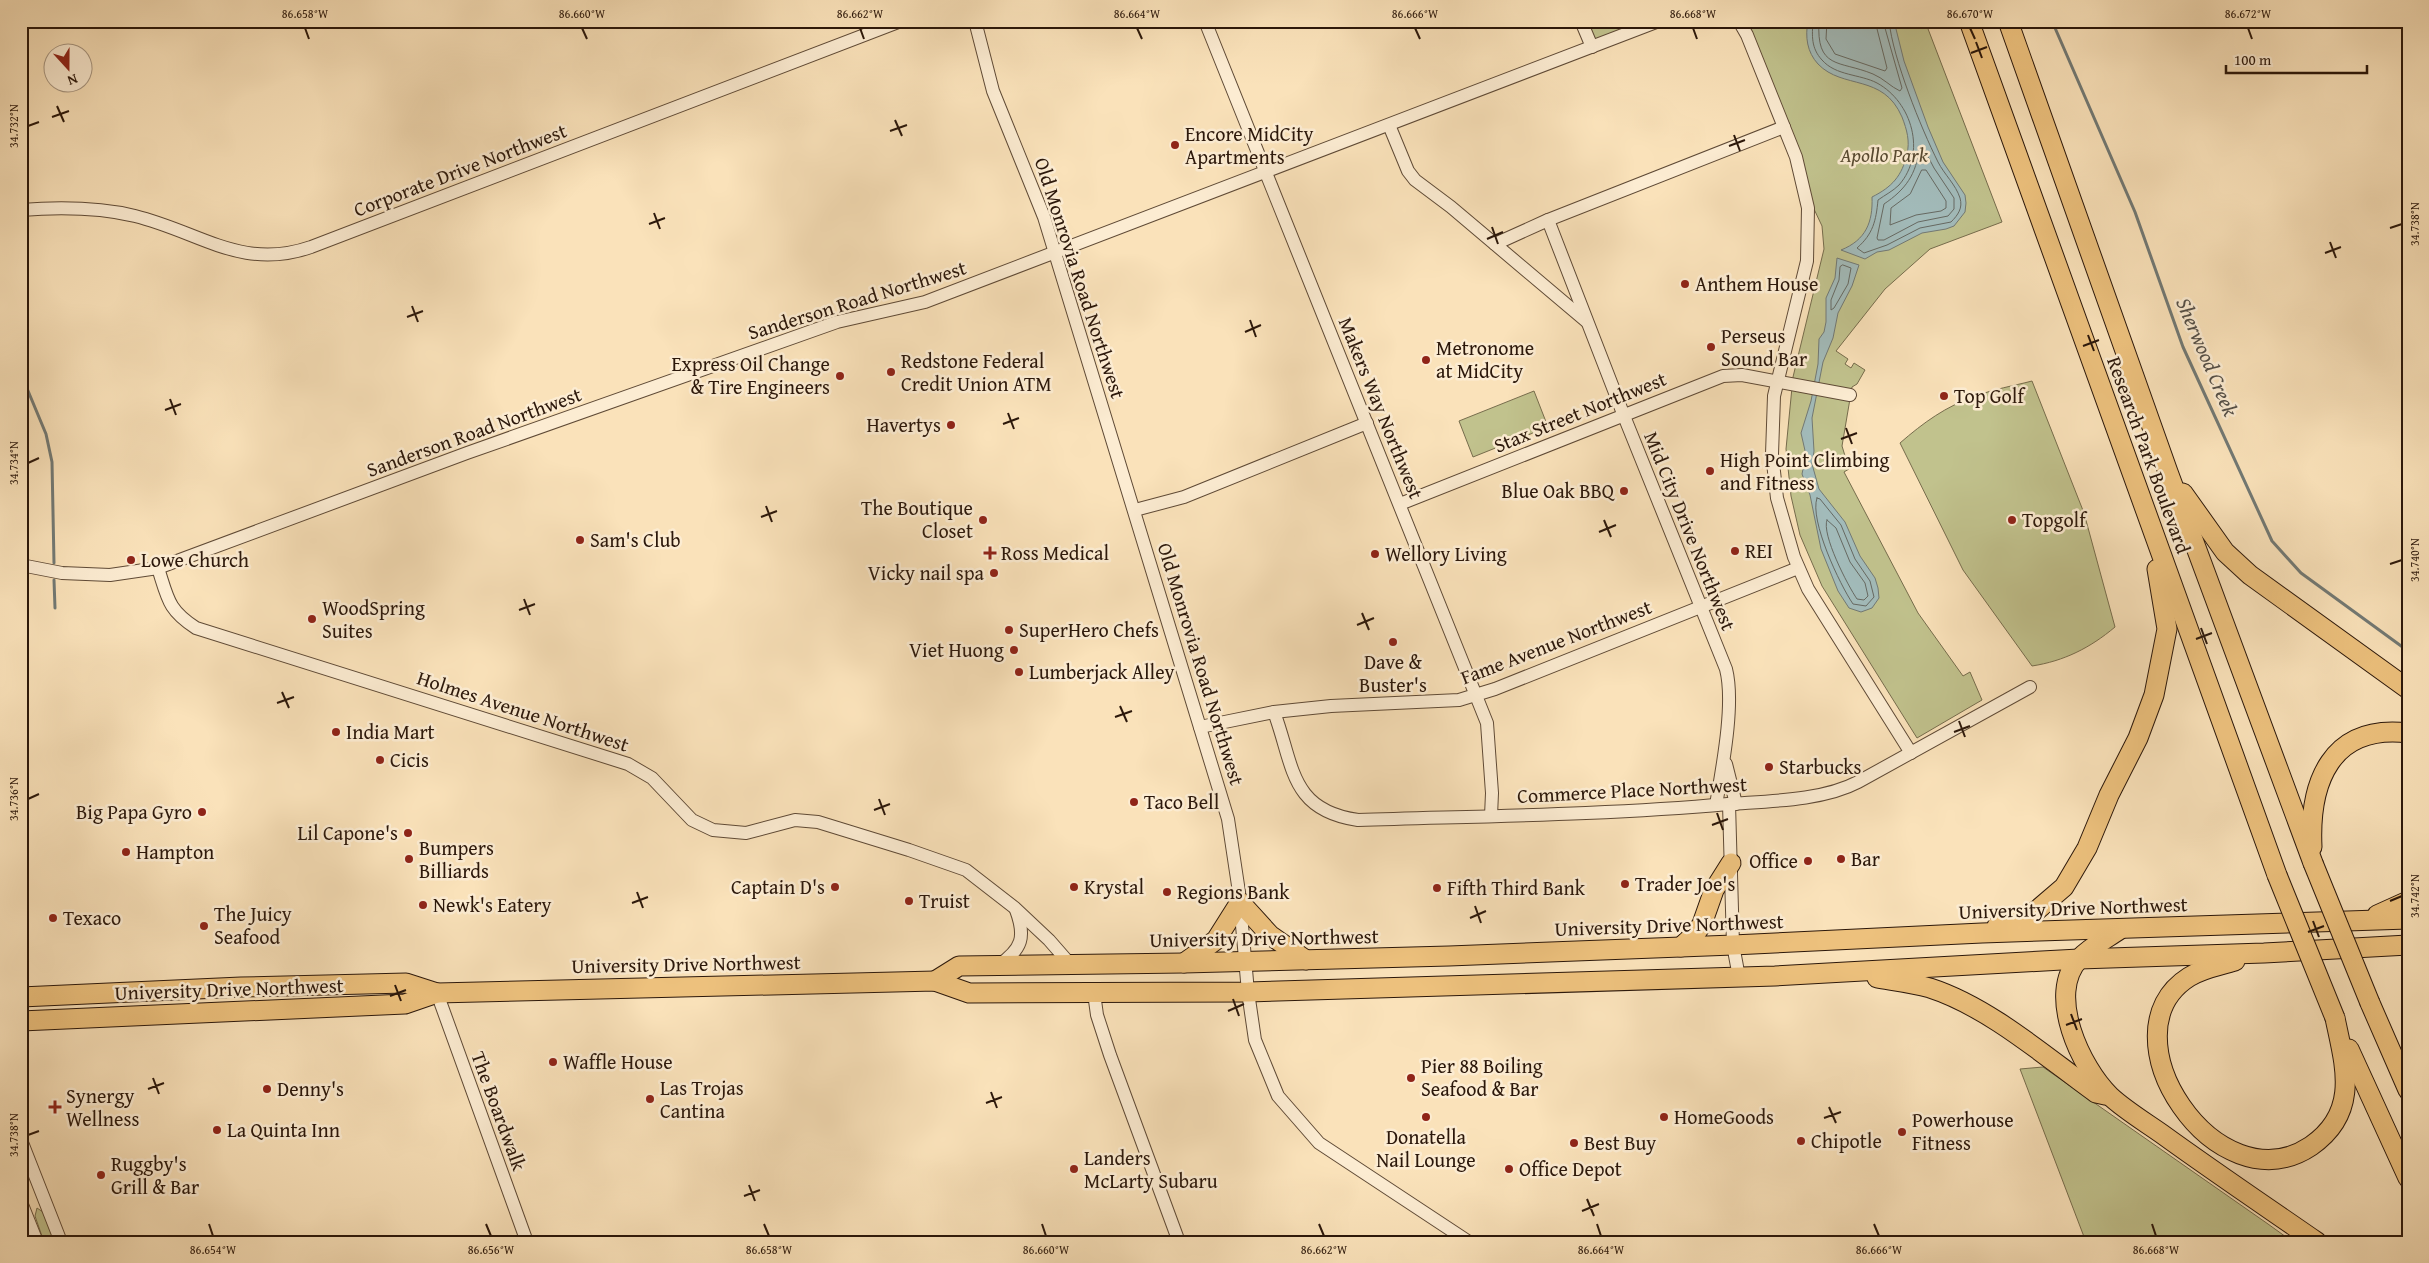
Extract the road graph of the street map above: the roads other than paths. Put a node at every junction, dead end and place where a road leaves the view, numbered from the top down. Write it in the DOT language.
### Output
graph roads {
  1 [pos="901,21"];
  2 [pos="975,21"];
  3 [pos="1206,21"];
  4 [pos="1581,21"];
  5 [pos="1659,21"];
  6 [pos="1739,21"];
  7 [pos="1969,21"];
  8 [pos="2008,21"];
  9 [pos="1592,47"];
  10 [pos="1389,125"];
  11 [pos="1784,127"];
  12 [pos="1266,173"];
  13 [pos="21,210"];
  14 [pos="1548,220"];
  15 [pos="1495,244"];
  16 [pos="1054,254"];
  17 [pos="1587,322"];
  18 [pos="1777,382"];
  19 [pos="1850,395"];
  20 [pos="1624,416"];
  21 [pos="1367,423"];
  22 [pos="2168,472"];
  23 [pos="1400,504"];
  24 [pos="1135,510"];
  25 [pos="2148,518"];
  26 [pos="21,565"];
  27 [pos="158,568"];
  28 [pos="1798,568"];
  29 [pos="1700,606"];
  30 [pos="2030,687"];
  31 [pos="2408,689"];
  32 [pos="1476,695"];
  33 [pos="1274,712"];
  34 [pos="1200,727"];
  35 [pos="2408,733"];
  36 [pos="1911,753"];
  37 [pos="1724,759"];
  38 [pos="1727,804"];
  39 [pos="1491,816"];
  40 [pos="1731,863"];
  41 [pos="2313,863"];
  42 [pos="2408,901"];
  43 [pos="1240,902"];
  44 [pos="1015,908"];
  45 [pos="2368,919"];
  46 [pos="2408,919"];
  47 [pos="2119,930"];
  48 [pos="1982,933"];
  49 [pos="2408,945"];
  50 [pos="1733,946"];
  51 [pos="1681,947"];
  52 [pos="2264,953"];
  53 [pos="2079,959"];
  54 [pos="1306,960"];
  55 [pos="1246,962"];
  56 [pos="1070,964"];
  57 [pos="1184,964"];
  58 [pos="998,965"];
  59 [pos="1829,972"];
  60 [pos="1731,977"];
  61 [pos="935,981"];
  62 [pos="1248,992"];
  63 [pos="437,993"];
  64 [pos="1094,993"];
  65 [pos="21,996"];
  66 [pos="2335,1018"];
  67 [pos="21,1021"];
  68 [pos="2408,1090"];
  69 [pos="2110,1096"];
  70 [pos="21,1140"];
  71 [pos="2408,1178"];
  72 [pos="21,1202"];
  73 [pos="37,1242"];
  74 [pos="61,1242"];
  75 [pos="526,1242"];
  76 [pos="1178,1242"];
  77 [pos="1469,1242"];
  78 [pos="2318,1242"];
  1 -- 13 [label="street, Corporate Drive Northwest"];
  2 -- 16 [label="street, Old Monrovia Road Northwest"];
  3 -- 12 [label="street, Makers Way Northwest"];
  4 -- 9 [label="street"];
  5 -- 9 [label="street, Sanderson Road Northwest"];
  6 -- 11 [label="street"];
  7 -- 25 [label="highway, Research Park Boulevard"];
  8 -- 22 [label="highway, Research Park Boulevard"];
  9 -- 10 [label="street, Sanderson Road Northwest"];
  10 -- 12 [label="street, Sanderson Road Northwest"];
  10 -- 15 [label="street, Mid City Drive Northwest"];
  11 -- 14 [label="street"];
  11 -- 18 [label="street"];
  12 -- 16 [label="street, Sanderson Road Northwest"];
  12 -- 21 [label="street, Makers Way Northwest"];
  14 -- 15 [label="street"];
  14 -- 17 [label="street, Mid City Drive Northwest"];
  15 -- 17 [label="street, Mid City Drive Northwest"];
  16 -- 24 [label="street, Old Monrovia Road Northwest"];
  16 -- 27 [label="street, Sanderson Road Northwest"];
  17 -- 20 [label="street, Mid City Drive Northwest"];
  18 -- 19 [label="street, Stax Street Northwest"];
  18 -- 20 [label="street, Stax Street Northwest"];
  18 -- 28 [label="street"];
  20 -- 23 [label="street, Stax Street Northwest"];
  20 -- 29 [label="street, Mid City Drive Northwest"];
  21 -- 23 [label="street, Makers Way Northwest"];
  21 -- 24 [label="street"];
  22 -- 31 [label="highway"];
  22 -- 41 [label="highway, Research Park Boulevard"];
  23 -- 32 [label="street, Makers Way Northwest"];
  24 -- 34 [label="street, Old Monrovia Road Northwest"];
  25 -- 48 [label="highway"];
  25 -- 66 [label="highway, Research Park Boulevard, bridge"];
  26 -- 27 [label="street"];
  27 -- 44 [label="street, Holmes Avenue Northwest"];
  28 -- 29 [label="street, Fame Avenue Northwest"];
  28 -- 36 [label="street"];
  29 -- 32 [label="street, Fame Avenue Northwest"];
  29 -- 37 [label="street, Mid City Drive Northwest"];
  30 -- 36 [label="street, Commerce Place Northwest"];
  32 -- 33 [label="street, Fame Avenue Northwest"];
  32 -- 39 [label="street, Makers Way Northwest"];
  33 -- 34 [label="street, Fame Avenue Northwest"];
  33 -- 39 [label="street, Commerce Place Northwest"];
  34 -- 43 [label="street, Old Monrovia Road Northwest"];
  35 -- 41 [label="highway"];
  36 -- 38 [label="street, Commerce Place Northwest"];
  37 -- 38 [label="street, Mid City Drive Northwest"];
  37 -- 38 [label="street, Mid City Drive Northwest"];
  38 -- 39 [label="street, Commerce Place Northwest"];
  38 -- 40 [label="street, Mid City Drive Northwest"];
  40 -- 50 [label="street, Mid City Drive Northwest"];
  40 -- 51 [label="highway"];
  41 -- 68 [label="highway, Research Park Boulevard, bridge"];
  42 -- 45 [label="highway"];
  43 -- 54 [label="highway"];
  43 -- 55 [label="street, Old Monrovia Road Northwest"];
  43 -- 57 [label="highway"];
  44 -- 56 [label="street, Holmes Avenue Northwest"];
  44 -- 58 [label="street"];
  45 -- 46 [label="highway, University Drive Northwest"];
  45 -- 47 [label="highway, University Drive Northwest"];
  47 -- 48 [label="highway, University Drive Northwest"];
  47 -- 53 [label="highway"];
  48 -- 50 [label="highway, University Drive Northwest"];
  49 -- 52 [label="highway, University Drive Northwest"];
  50 -- 51 [label="highway, University Drive Northwest"];
  50 -- 60 [label="street, Mid City Drive Northwest"];
  51 -- 54 [label="highway, University Drive Northwest"];
  52 -- 53 [label="highway, University Drive Northwest"];
  52 -- 66 [label="highway"];
  53 -- 59 [label="highway, University Drive Northwest"];
  53 -- 69 [label="highway"];
  54 -- 55 [label="highway, University Drive Northwest"];
  55 -- 57 [label="highway, University Drive Northwest"];
  55 -- 62 [label="street, Old Monrovia Road Northwest"];
  56 -- 57 [label="highway, University Drive Northwest"];
  56 -- 58 [label="highway, University Drive Northwest"];
  58 -- 61 [label="highway, University Drive Northwest"];
  59 -- 60 [label="highway, University Drive Northwest"];
  59 -- 69 [label="highway"];
  60 -- 62 [label="highway, University Drive Northwest"];
  61 -- 63 [label="highway, University Drive Northwest"];
  61 -- 64 [label="highway, University Drive Northwest"];
  62 -- 64 [label="highway, University Drive Northwest"];
  62 -- 77 [label="street, Old Monrovia Road Northwest"];
  63 -- 65 [label="highway, University Drive Northwest"];
  63 -- 67 [label="highway, University Drive Northwest"];
  63 -- 75 [label="street, The Boardwalk"];
  64 -- 76 [label="street"];
  66 -- 71 [label="highway"];
  69 -- 78 [label="highway"];
  70 -- 74 [label="street"];
  72 -- 73 [label="street"];
}
